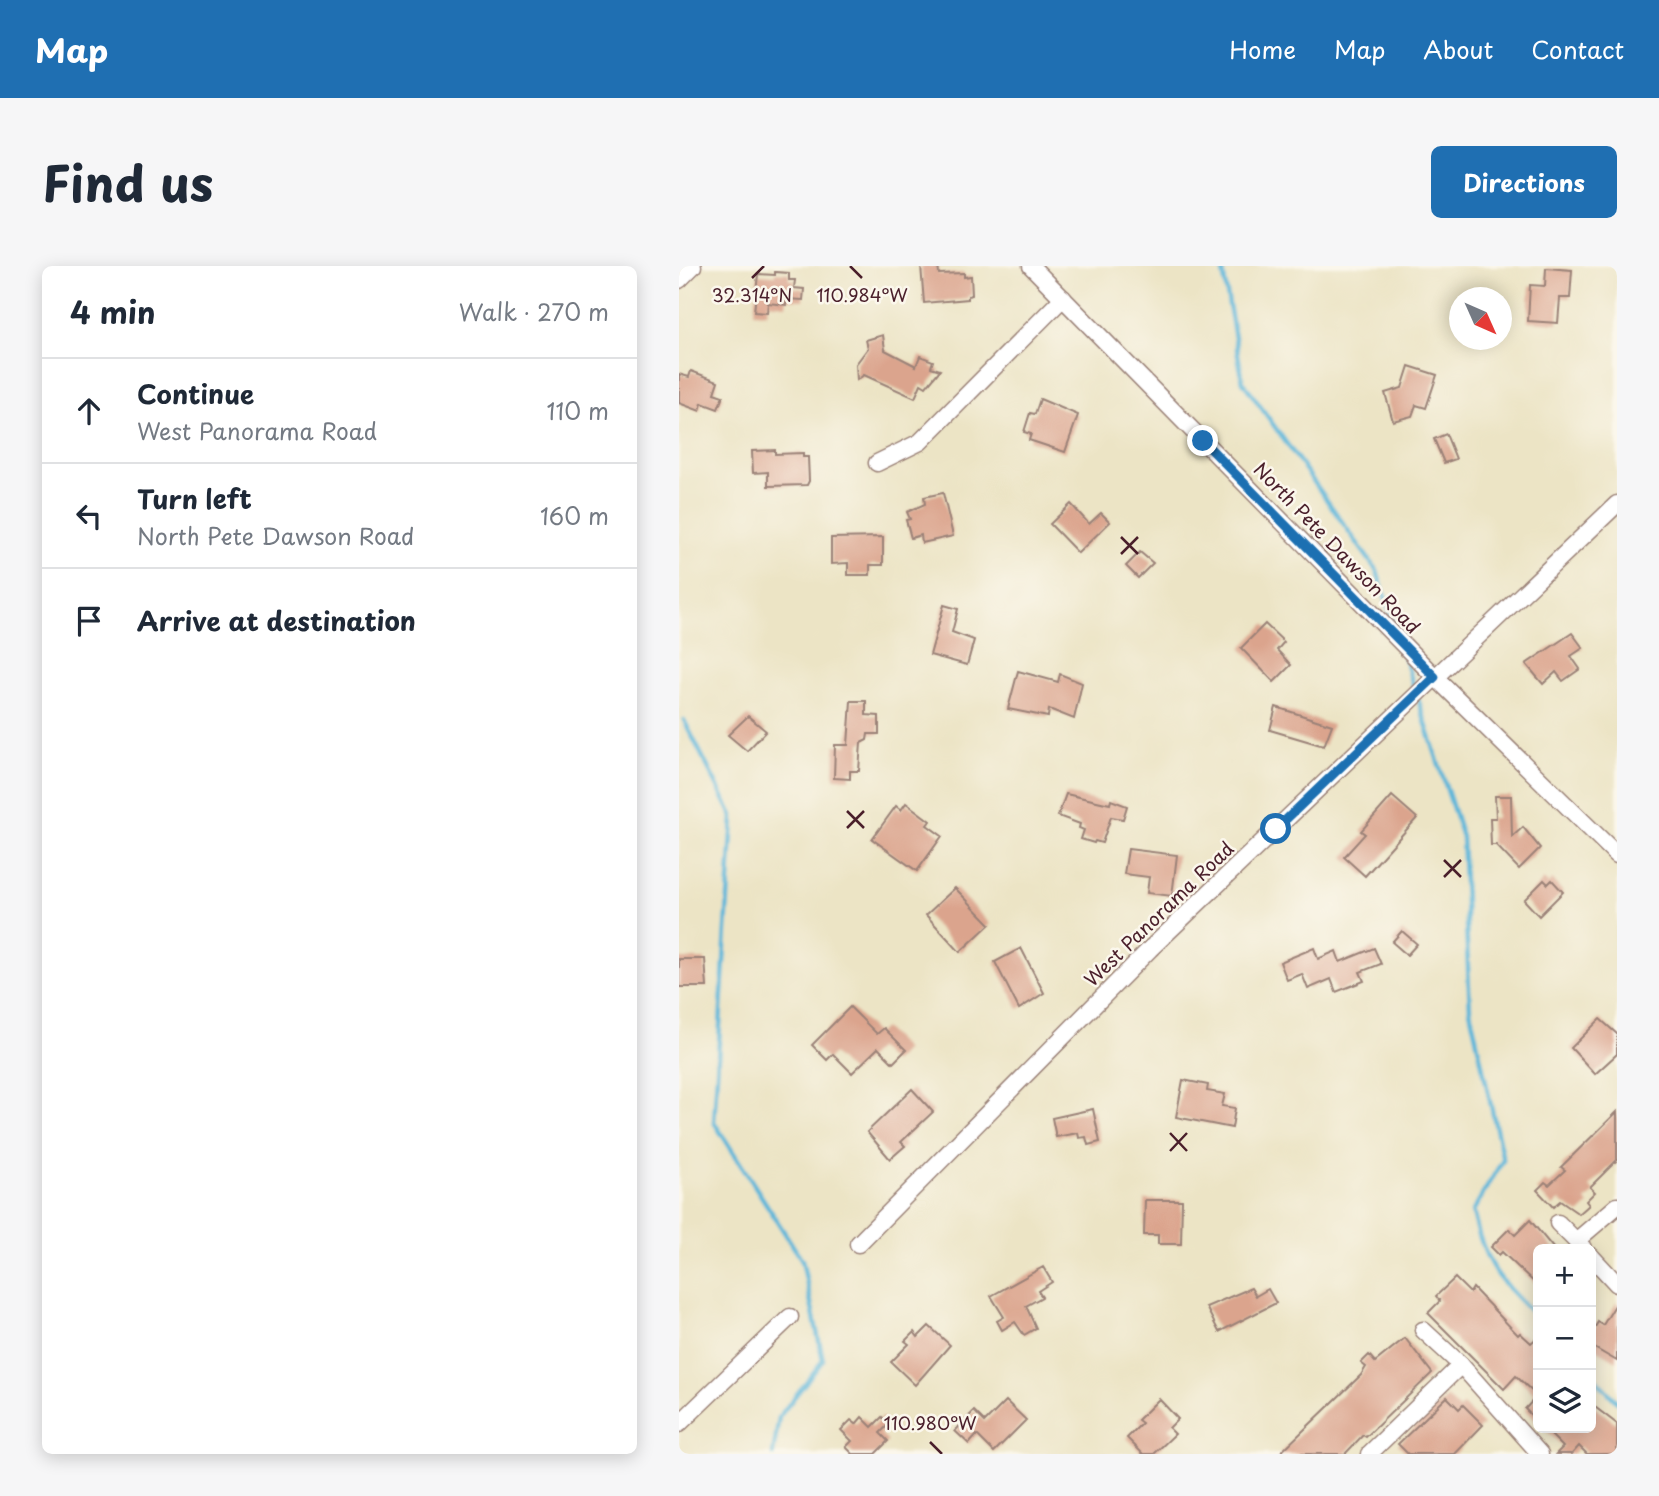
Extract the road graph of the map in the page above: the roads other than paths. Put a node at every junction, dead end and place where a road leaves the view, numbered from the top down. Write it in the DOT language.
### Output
graph roads {
  1 [pos="693,266"];
  2 [pos="1031,266"];
  3 [pos="679,280"];
  4 [pos="1063,298"];
  5 [pos="877,463"];
  6 [pos="1617,504"];
  7 [pos="1435,677"];
  8 [pos="1617,855"];
  9 [pos="1617,1206"];
  10 [pos="1558,1223"];
  11 [pos="858,1244"];
  12 [pos="1579,1244"];
  13 [pos="1581,1244"];
  14 [pos="1596,1261"];
  15 [pos="1617,1284"];
  16 [pos="790,1317"];
  17 [pos="1423,1330"];
  18 [pos="1461,1365"];
  19 [pos="679,1424"];
  20 [pos="1369,1454"];
  21 [pos="1541,1454"];
  1 -- 3 [label="street"];
  2 -- 4 [label="street, North Pete Dawson Road"];
  4 -- 5 [label="street"];
  4 -- 7 [label="street, North Pete Dawson Road"];
  6 -- 7 [label="street, West Panorama Road"];
  7 -- 8 [label="street, North Pete Dawson Road"];
  7 -- 11 [label="street, West Panorama Road"];
  9 -- 13 [label="street"];
  10 -- 12 [label="street"];
  14 -- 15 [label="street"];
  16 -- 19 [label="street"];
  17 -- 18 [label="street"];
  18 -- 20 [label="street"];
  18 -- 21 [label="street"];
}
